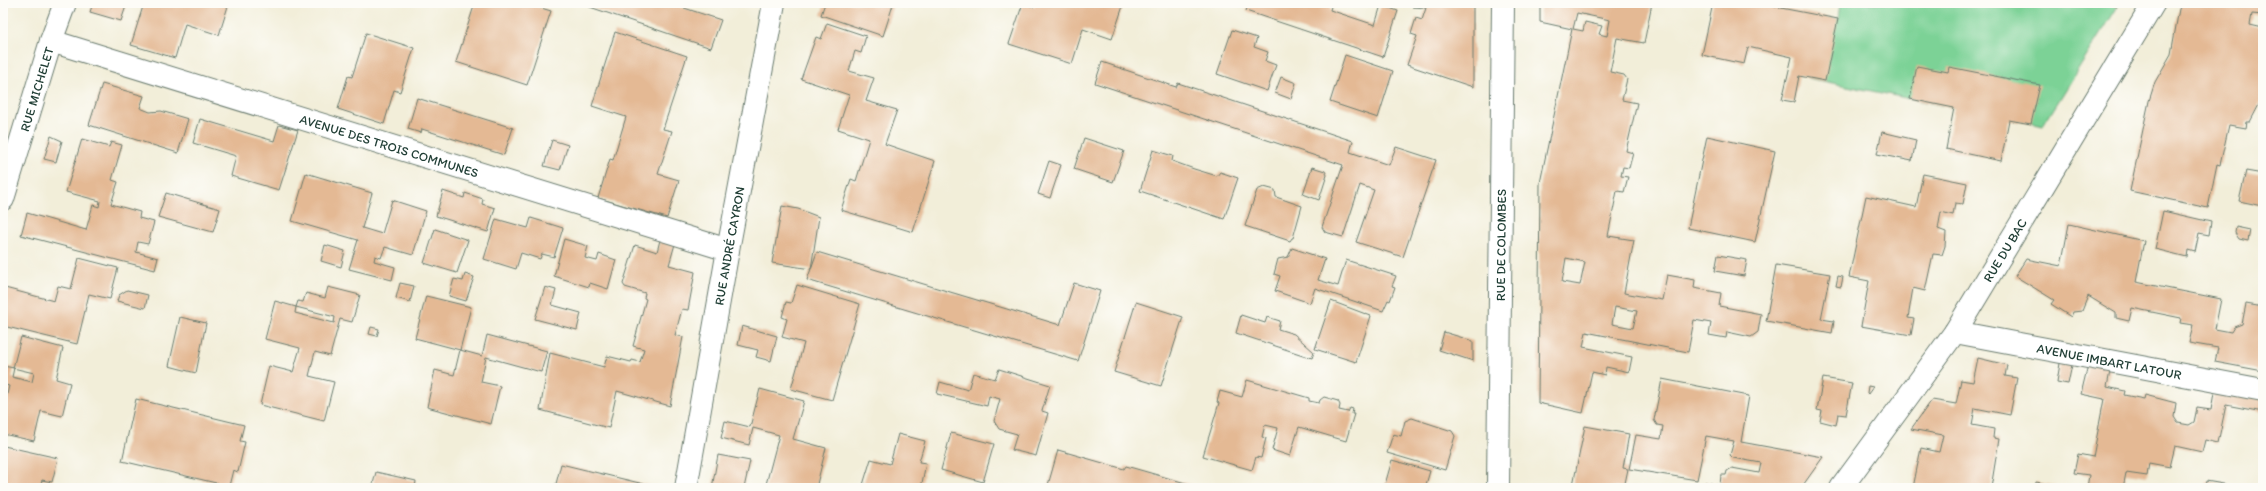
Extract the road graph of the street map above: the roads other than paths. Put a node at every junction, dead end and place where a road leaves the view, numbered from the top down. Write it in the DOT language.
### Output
graph roads {
  1 [pos="65,3"];
  2 [pos="774,3"];
  3 [pos="1503,3"];
  4 [pos="2154,3"];
  5 [pos="51,41"];
  6 [pos="3,199"];
  7 [pos="728,250"];
  8 [pos="1955,332"];
  9 [pos="2263,390"];
  10 [pos="686,488"];
  11 [pos="1498,488"];
  12 [pos="1841,488"];
  1 -- 5 [label="street, RUE MICHELET"];
  2 -- 7 [label="street, RUE ANDRÉ CAYRON"];
  3 -- 11 [label="street, RUE DE COLOMBES"];
  4 -- 8 [label="street, RUE DU BAC"];
  5 -- 6 [label="street, RUE MICHELET"];
  5 -- 7 [label="street, AVENUE DES TROIS COMMUNES"];
  7 -- 10 [label="street, RUE ANDRÉ CAYRON"];
  8 -- 9 [label="street, AVENUE IMBART LATOUR"];
  8 -- 12 [label="street, RUE DU BAC"];
}
